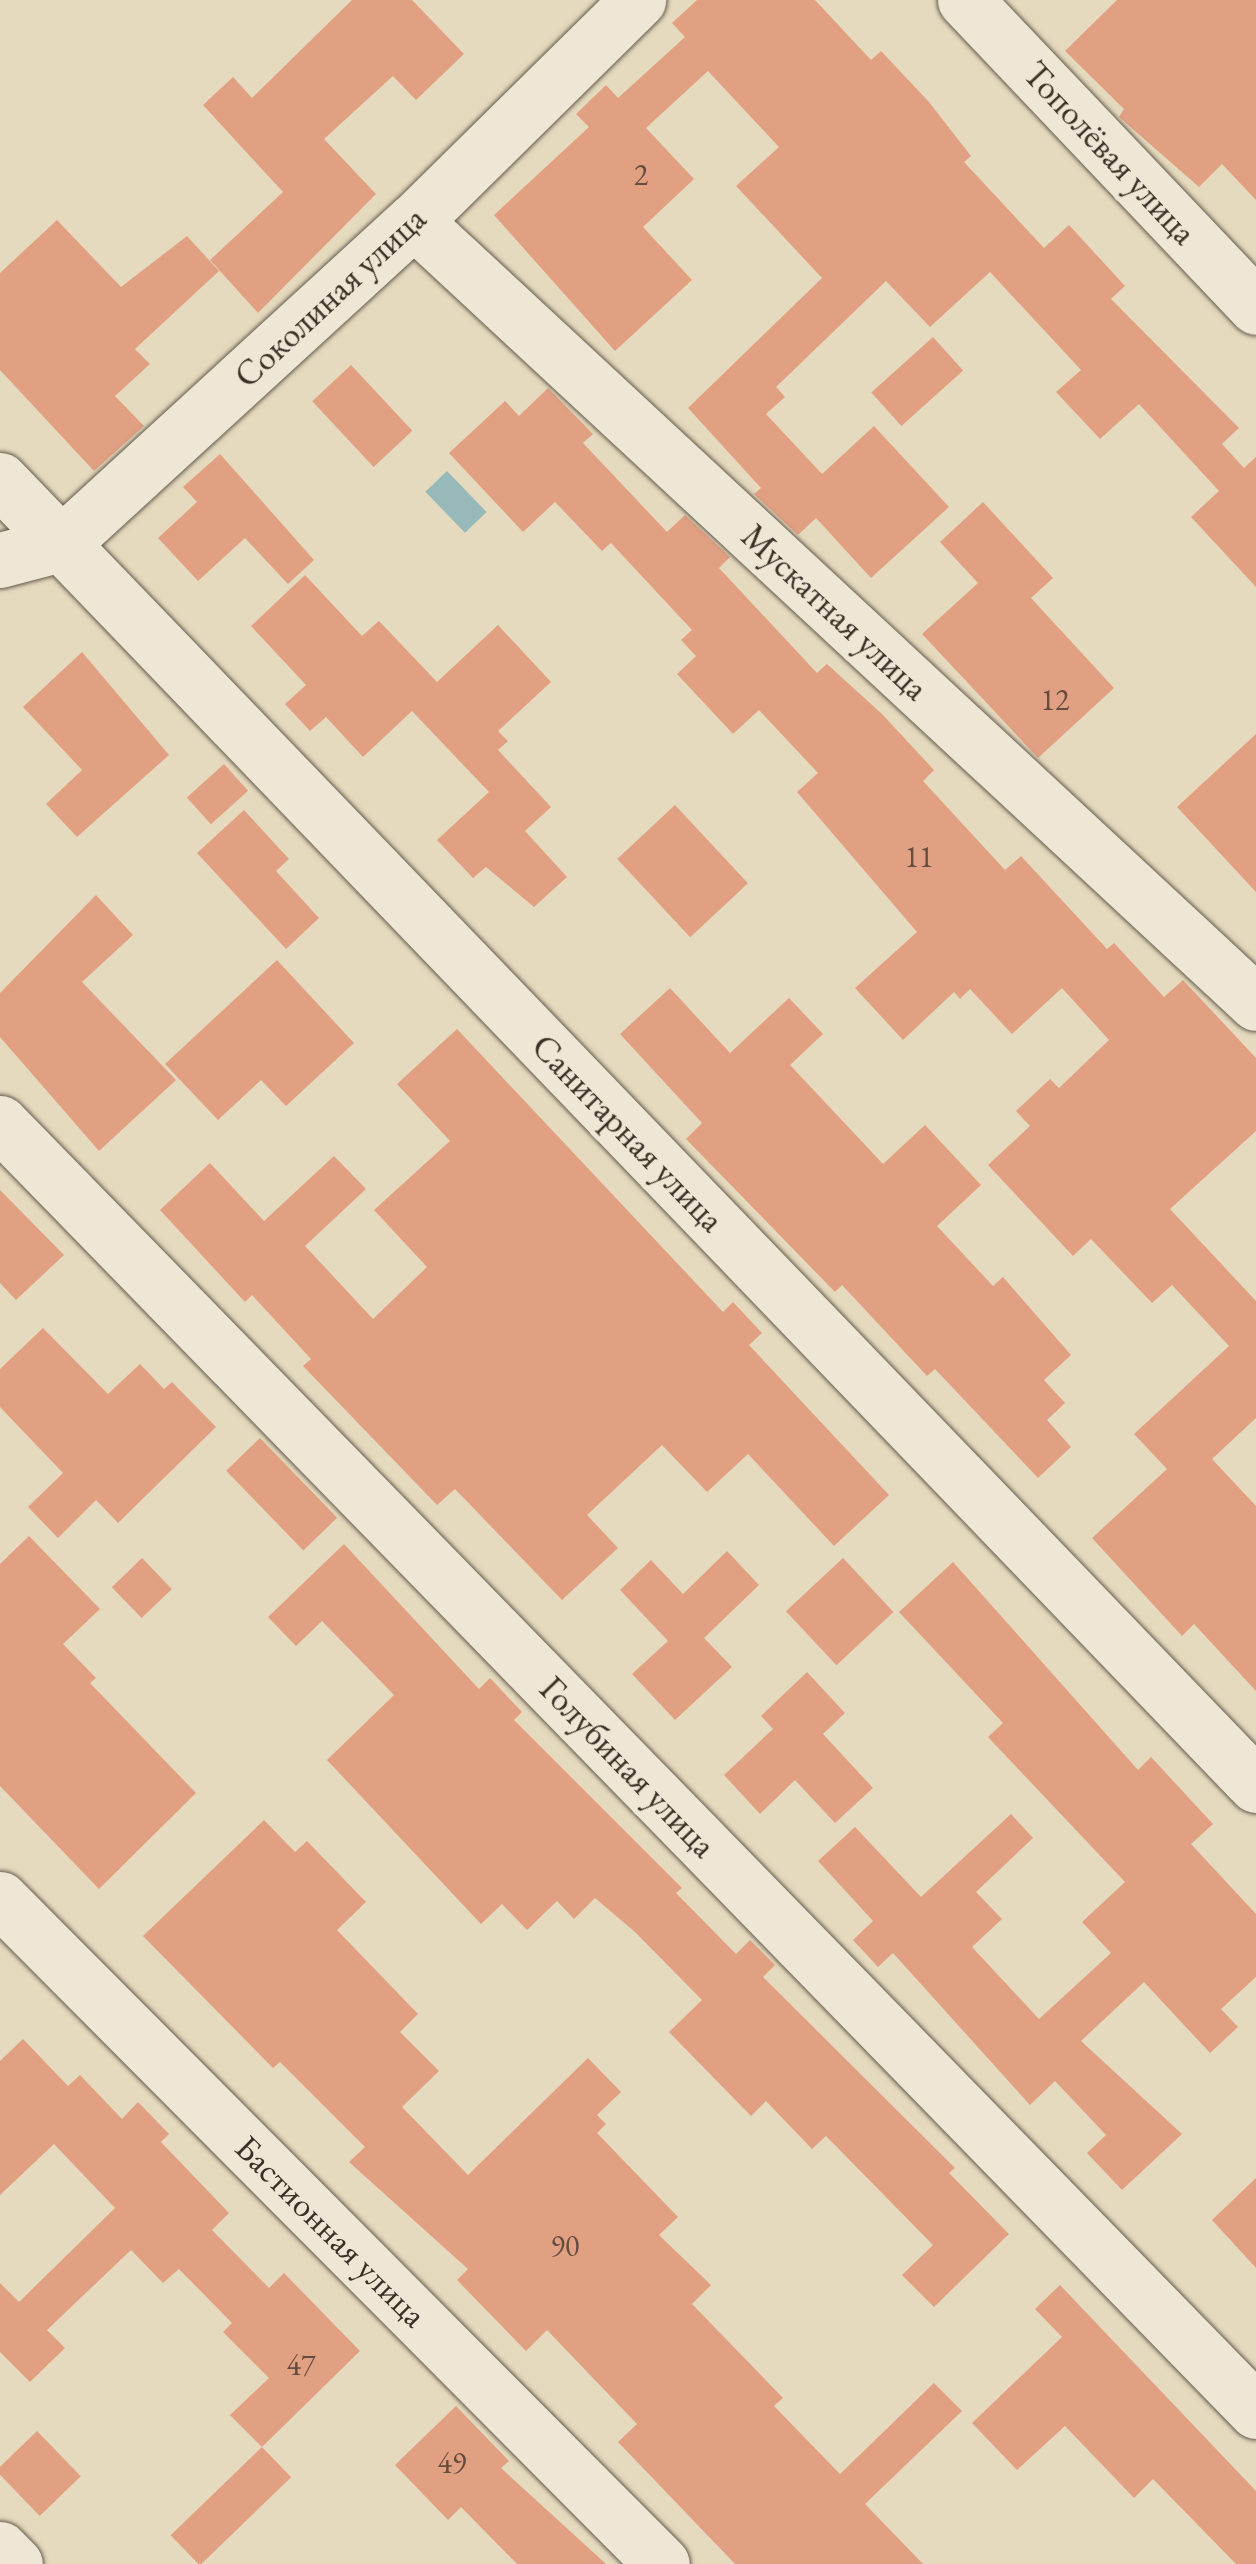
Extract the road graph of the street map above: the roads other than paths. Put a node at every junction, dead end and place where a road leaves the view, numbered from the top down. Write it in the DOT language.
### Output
graph roads {
  1 [pos="638,0"];
  2 [pos="965,0"];
  3 [pos="414,221"];
  4 [pos="1256,307"];
  5 [pos="0,480"];
  6 [pos="62,544"];
  7 [pos="0,560"];
  8 [pos="1256,1003"];
  9 [pos="0,1123"];
  10 [pos="1256,1785"];
  11 [pos="0,1899"];
  12 [pos="1256,2411"];
  13 [pos="0,2548"];
  14 [pos="15,2564"];
  15 [pos="662,2564"];
  1 -- 3 [label="street, Соколиная улица"];
  2 -- 4 [label="street, Тополёвая улица"];
  3 -- 6 [label="street, Соколиная улица"];
  3 -- 8 [label="street, Мускатная улица"];
  5 -- 6 [label="street, Санитарная улица"];
  6 -- 7 [label="street, Соколиная улица"];
  6 -- 10 [label="street, Санитарная улица"];
  9 -- 12 [label="street, Голубиная улица"];
  11 -- 15 [label="street, Бастионная улица"];
  13 -- 14 [label="street"];
}
